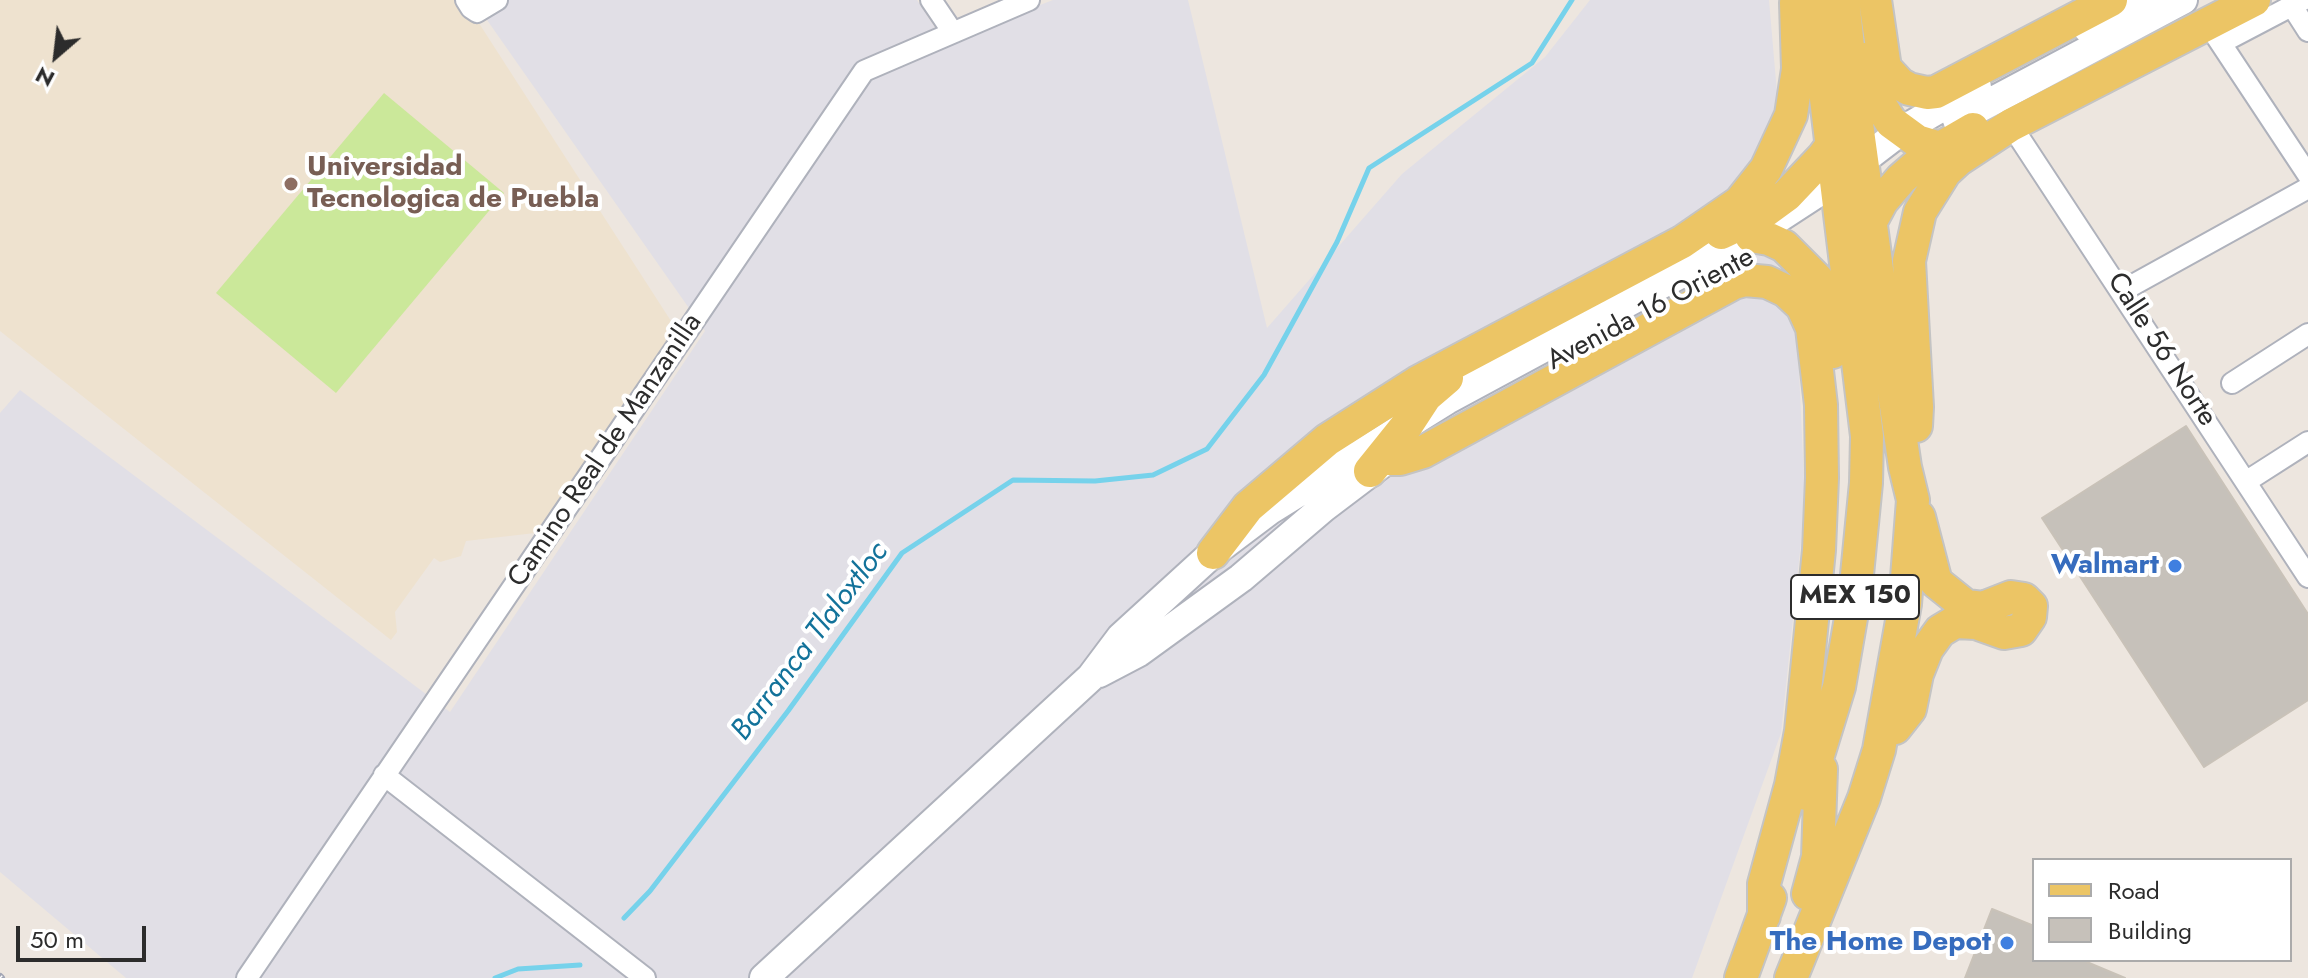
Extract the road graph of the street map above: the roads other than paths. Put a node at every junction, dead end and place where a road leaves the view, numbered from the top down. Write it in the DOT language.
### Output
graph roads {
  1 [pos="497,0"];
  2 [pos="931,0"];
  3 [pos="1029,0"];
  4 [pos="1796,0"];
  5 [pos="1814,0"];
  6 [pos="1843,0"];
  7 [pos="1857,0"];
  8 [pos="1875,0"];
  9 [pos="2111,0"];
  10 [pos="2183,0"];
  11 [pos="2254,0"];
  12 [pos="2298,3"];
  13 [pos="471,6"];
  14 [pos="2216,23"];
  15 [pos="2142,30"];
  16 [pos="952,31"];
  17 [pos="2308,31"];
  18 [pos="1854,102"];
  19 [pos="1999,132"];
  20 [pos="1919,140"];
  21 [pos="1832,144"];
  22 [pos="2308,175"];
  23 [pos="1851,180"];
  24 [pos="2308,188"];
  25 [pos="1870,221"];
  26 [pos="1764,239"];
  27 [pos="1850,285"];
  28 [pos="2122,291"];
  29 [pos="2308,334"];
  30 [pos="2232,383"];
  31 [pos="1407,425"];
  32 [pos="2308,442"];
  33 [pos="1378,466"];
  34 [pos="1905,467"];
  35 [pos="2247,481"];
  36 [pos="1913,500"];
  37 [pos="1213,553"];
  38 [pos="2305,566"];
  39 [pos="1130,644"];
  40 [pos="1822,748"];
  41 [pos="1879,750"];
  42 [pos="384,775"];
  43 [pos="1764,916"];
  44 [pos="247,978"];
  45 [pos="645,978"];
  46 [pos="764,978"];
  47 [pos="1741,978"];
  48 [pos="1782,978"];
  49 [pos="1791,978"];
  1 -- 13 [label="street"];
  2 -- 16 [label="street"];
  3 -- 16 [label="street, Camino Real de Manzanilla"];
  4 -- 37 [label="main road"];
  5 -- 21 [label="main road, MEX 150"];
  6 -- 18 [label="main road, MEX 150"];
  7 -- 20 [label="main road"];
  8 -- 9 [label="main road"];
  10 -- 15 [label="main road"];
  11 -- 14 [label="main road"];
  12 -- 14 [label="street"];
  12 -- 17 [label="street"];
  14 -- 15 [label="main road"];
  14 -- 22 [label="street"];
  15 -- 19 [label="main road"];
  15 -- 20 [label="main road"];
  16 -- 42 [label="street, Camino Real de Manzanilla"];
  18 -- 21 [label="main road"];
  18 -- 23 [label="main road, MEX 150"];
  19 -- 20 [label="main road"];
  19 -- 28 [label="street, Calle 56 Norte"];
  19 -- 34 [label="main road"];
  20 -- 23 [label="main road, Avenida 16 Oriente"];
  20 -- 25 [label="main road"];
  21 -- 23 [label="main road, MEX 150"];
  21 -- 31 [label="main road"];
  23 -- 25 [label="main road, MEX 150"];
  23 -- 26 [label="main road, Avenida 16 Oriente"];
  23 -- 27 [label="main road, MEX 150"];
  24 -- 28 [label="street"];
  25 -- 27 [label="main road"];
  25 -- 34 [label="main road, MEX 150"];
  26 -- 31 [label="main road, Avenida 16 Oriente"];
  26 -- 33 [label="main road, Avenida 16 Oriente"];
  26 -- 40 [label="main road"];
  27 -- 40 [label="main road, MEX 150"];
  28 -- 35 [label="street, Calle 56 Norte"];
  29 -- 30 [label="street"];
  31 -- 33 [label="main road"];
  31 -- 37 [label="main road, Avenida 16 Oriente"];
  32 -- 35 [label="street"];
  33 -- 39 [label="main road, Avenida 16 Oriente"];
  33 -- 43 [label="main road"];
  34 -- 36 [label="main road, MEX 150"];
  35 -- 38 [label="street, Calle 56 Norte"];
  36 -- 41 [label="main road, MEX 150"];
  36 -- 41 [label="main road"];
  37 -- 39 [label="main road, Avenida 16 Oriente"];
  39 -- 46 [label="main road"];
  40 -- 43 [label="main road, MEX 150"];
  40 -- 48 [label="main road"];
  41 -- 49 [label="main road, MEX 150"];
  42 -- 44 [label="street, Camino Real de Manzanilla"];
  42 -- 45 [label="street"];
  43 -- 47 [label="main road, MEX 150"];
}
